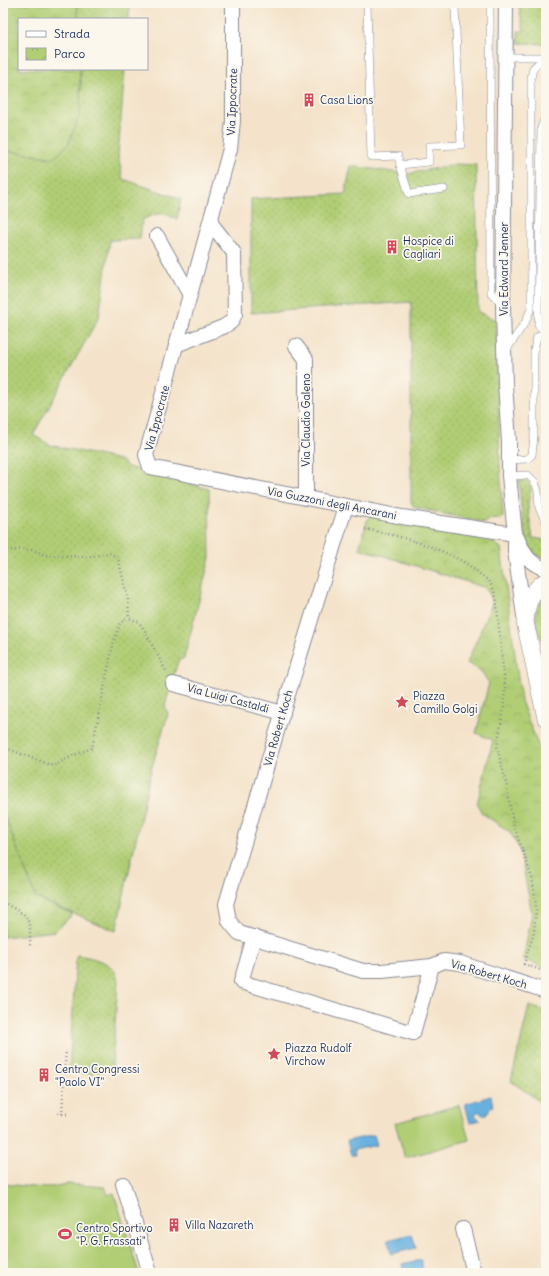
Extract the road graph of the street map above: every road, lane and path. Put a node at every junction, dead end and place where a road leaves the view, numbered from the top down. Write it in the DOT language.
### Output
graph roads {
  1 [pos="233,3"];
  2 [pos="367,3"];
  3 [pos="453,3"];
  4 [pos="490,3"];
  5 [pos="506,3"];
  6 [pos="506,57"];
  7 [pos="545,57"];
  8 [pos="546,115"];
  9 [pos="400,165"];
  10 [pos="444,189"];
  11 [pos="210,222"];
  12 [pos="157,236"];
  13 [pos="190,295"];
  14 [pos="503,307"];
  15 [pos="545,332"];
  16 [pos="176,345"];
  17 [pos="296,346"];
  18 [pos="504,352"];
  19 [pos="508,460"];
  20 [pos="150,467"];
  21 [pos="509,476"];
  22 [pos="306,498"];
  23 [pos="346,506"];
  24 [pos="546,521"];
  25 [pos="365,530"];
  26 [pos="515,534"];
  27 [pos="3,551"];
  28 [pos="546,569"];
  29 [pos="546,581"];
  30 [pos="129,618"];
  31 [pos="526,629"];
  32 [pos="546,657"];
  33 [pos="173,684"];
  34 [pos="283,713"];
  35 [pos="546,718"];
  36 [pos="3,745"];
  37 [pos="3,902"];
  38 [pos="254,938"];
  39 [pos="30,946"];
  40 [pos="432,966"];
  41 [pos="546,972"];
  42 [pos="546,991"];
  43 [pos="66,1050"];
  44 [pos="58,1114"];
  45 [pos="62,1114"];
  46 [pos="68,1114"];
  47 [pos="123,1184"];
  48 [pos="463,1229"];
  49 [pos="150,1273"];
  50 [pos="474,1273"];
  1 -- 11 [label="street, Via Ippocrate"];
  2 -- 9 [label="lane"];
  3 -- 9 [label="lane"];
  4 -- 14 [label="lane"];
  5 -- 6 [label="street, Via Edward Jenner"];
  6 -- 7 [label="lane"];
  6 -- 14 [label="street, Via Edward Jenner"];
  7 -- 18 [label="lane"];
  8 -- 15 [label="lane"];
  9 -- 10 [label="lane"];
  11 -- 13 [label="street, Via Ippocrate"];
  11 -- 16 [label="street"];
  12 -- 13 [label="street"];
  13 -- 16 [label="street, Via Ippocrate"];
  14 -- 18 [label="street, Via Edward Jenner"];
  15 -- 19 [label="lane"];
  16 -- 20 [label="street, Via Ippocrate"];
  17 -- 22 [label="street, Via Claudio Galeno"];
  18 -- 19 [label="street, Via Edward Jenner"];
  19 -- 21 [label="street, Via Edward Jenner"];
  20 -- 22 [label="street, Via Guzzoni degli Ancarani"];
  21 -- 24 [label="lane"];
  21 -- 26 [label="street, Via Edward Jenner"];
  22 -- 23 [label="street, Via Guzzoni degli Ancarani"];
  23 -- 26 [label="street, Via Guzzoni degli Ancarani"];
  23 -- 34 [label="street, Via Robert Koch"];
  25 -- 41 [label="path"];
  26 -- 28 [label="street, Via Edward Jenner"];
  26 -- 31 [label="street, Via Edward Jenner"];
  27 -- 30 [label="path"];
  29 -- 31 [label="street, Via Edward Jenner"];
  30 -- 33 [label="path"];
  30 -- 36 [label="path"];
  31 -- 32 [label="street, Via Edward Jenner"];
  31 -- 35 [label="street, Via Edward Jenner"];
  33 -- 34 [label="street, Via Luigi Castaldi"];
  34 -- 38 [label="street, Via Robert Koch"];
  37 -- 39 [label="path"];
  38 -- 40 [label="street, Via Robert Koch"];
  38 -- 40 [label="street"];
  40 -- 42 [label="street, Via Robert Koch"];
  43 -- 45 [label="path"];
  44 -- 45 [label="path"];
  45 -- 46 [label="path"];
  47 -- 49 [label="street"];
  48 -- 50 [label="street"];
}
